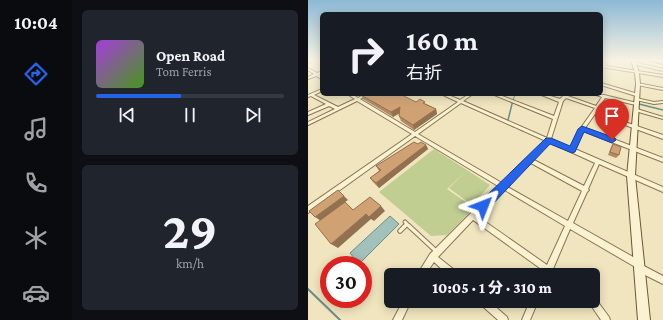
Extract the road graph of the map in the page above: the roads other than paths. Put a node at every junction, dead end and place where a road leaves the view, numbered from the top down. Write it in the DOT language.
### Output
graph roads {
  1 [pos="638,75"];
  2 [pos="638,84"];
  3 [pos="603,85"];
  4 [pos="663,89"];
  5 [pos="320,91"];
  6 [pos="310,96"];
  7 [pos="353,96"];
  8 [pos="364,96"];
  9 [pos="448,96"];
  10 [pos="469,96"];
  11 [pos="499,96"];
  12 [pos="547,96"];
  13 [pos="564,96"];
  14 [pos="567,96"];
  15 [pos="604,96"];
  16 [pos="358,99"];
  17 [pos="561,101"];
  18 [pos="461,102"];
  19 [pos="636,102"];
  20 [pos="663,102"];
  21 [pos="329,104"];
  22 [pos="597,108"];
  23 [pos="338,109"];
  24 [pos="594,112"];
  25 [pos="308,114"];
  26 [pos="555,118"];
  27 [pos="663,118"];
  28 [pos="308,124"];
  29 [pos="634,127"];
  30 [pos="582,129"];
  31 [pos="416,134"];
  32 [pos="663,137"];
  33 [pos="548,140"];
  34 [pos="633,148"];
  35 [pos="572,150"];
  36 [pos="529,160"];
  37 [pos="663,160"];
  38 [pos="598,162"];
  39 [pos="631,176"];
  40 [pos="502,186"];
  41 [pos="586,190"];
  42 [pos="663,190"];
  43 [pos="308,210"];
  44 [pos="473,216"];
  45 [pos="569,224"];
  46 [pos="400,231"];
  47 [pos="435,254"];
  48 [pos="640,267"];
  49 [pos="426,268"];
  50 [pos="448,268"];
  51 [pos="541,268"];
  52 [pos="549,268"];
  53 [pos="663,280"];
  54 [pos="403,308"];
  55 [pos="491,308"];
  56 [pos="531,308"];
  57 [pos="597,308"];
  58 [pos="397,320"];
  59 [pos="504,320"];
  60 [pos="526,320"];
  61 [pos="606,320"];
  62 [pos="644,320"];
  1 -- 2 [label="street"];
  2 -- 4 [label="street"];
  2 -- 19 [label="street"];
  3 -- 19 [label="street"];
  5 -- 6 [label="street"];
  6 -- 21 [label="street"];
  7 -- 16 [label="street"];
  8 -- 16 [label="street"];
  9 -- 18 [label="street"];
  10 -- 18 [label="street"];
  11 -- 26 [label="street"];
  12 -- 17 [label="street"];
  13 -- 17 [label="street"];
  14 -- 22 [label="street"];
  15 -- 19 [label="street"];
  15 -- 22 [label="street"];
  16 -- 23 [label="street"];
  16 -- 31 [label="street"];
  17 -- 26 [label="street"];
  18 -- 31 [label="street"];
  18 -- 33 [label="street"];
  19 -- 20 [label="street"];
  19 -- 27 [label="street"];
  19 -- 29 [label="street"];
  21 -- 23 [label="street"];
  21 -- 25 [label="street"];
  22 -- 24 [label="street"];
  23 -- 28 [label="street"];
  24 -- 29 [label="street"];
  24 -- 30 [label="street"];
  26 -- 33 [label="street"];
  29 -- 32 [label="street"];
  29 -- 34 [label="street"];
  30 -- 34 [label="street"];
  30 -- 35 [label="street"];
  31 -- 40 [label="street"];
  31 -- 43 [label="street"];
  33 -- 35 [label="street"];
  33 -- 36 [label="street"];
  34 -- 37 [label="street"];
  34 -- 39 [label="street"];
  35 -- 38 [label="street"];
  36 -- 40 [label="street"];
  36 -- 41 [label="street"];
  38 -- 39 [label="street"];
  38 -- 41 [label="street"];
  39 -- 42 [label="street"];
  39 -- 48 [label="street"];
  40 -- 44 [label="street"];
  40 -- 45 [label="street"];
  41 -- 45 [label="street"];
  44 -- 47 [label="street"];
  44 -- 51 [label="street"];
  45 -- 48 [label="street"];
  45 -- 52 [label="street"];
  46 -- 47 [label="lane"];
  47 -- 49 [label="street"];
  47 -- 50 [label="street"];
  48 -- 53 [label="street"];
  48 -- 62 [label="street"];
  54 -- 58 [label="street"];
  55 -- 59 [label="street"];
  56 -- 60 [label="street"];
  57 -- 61 [label="street"];
}
